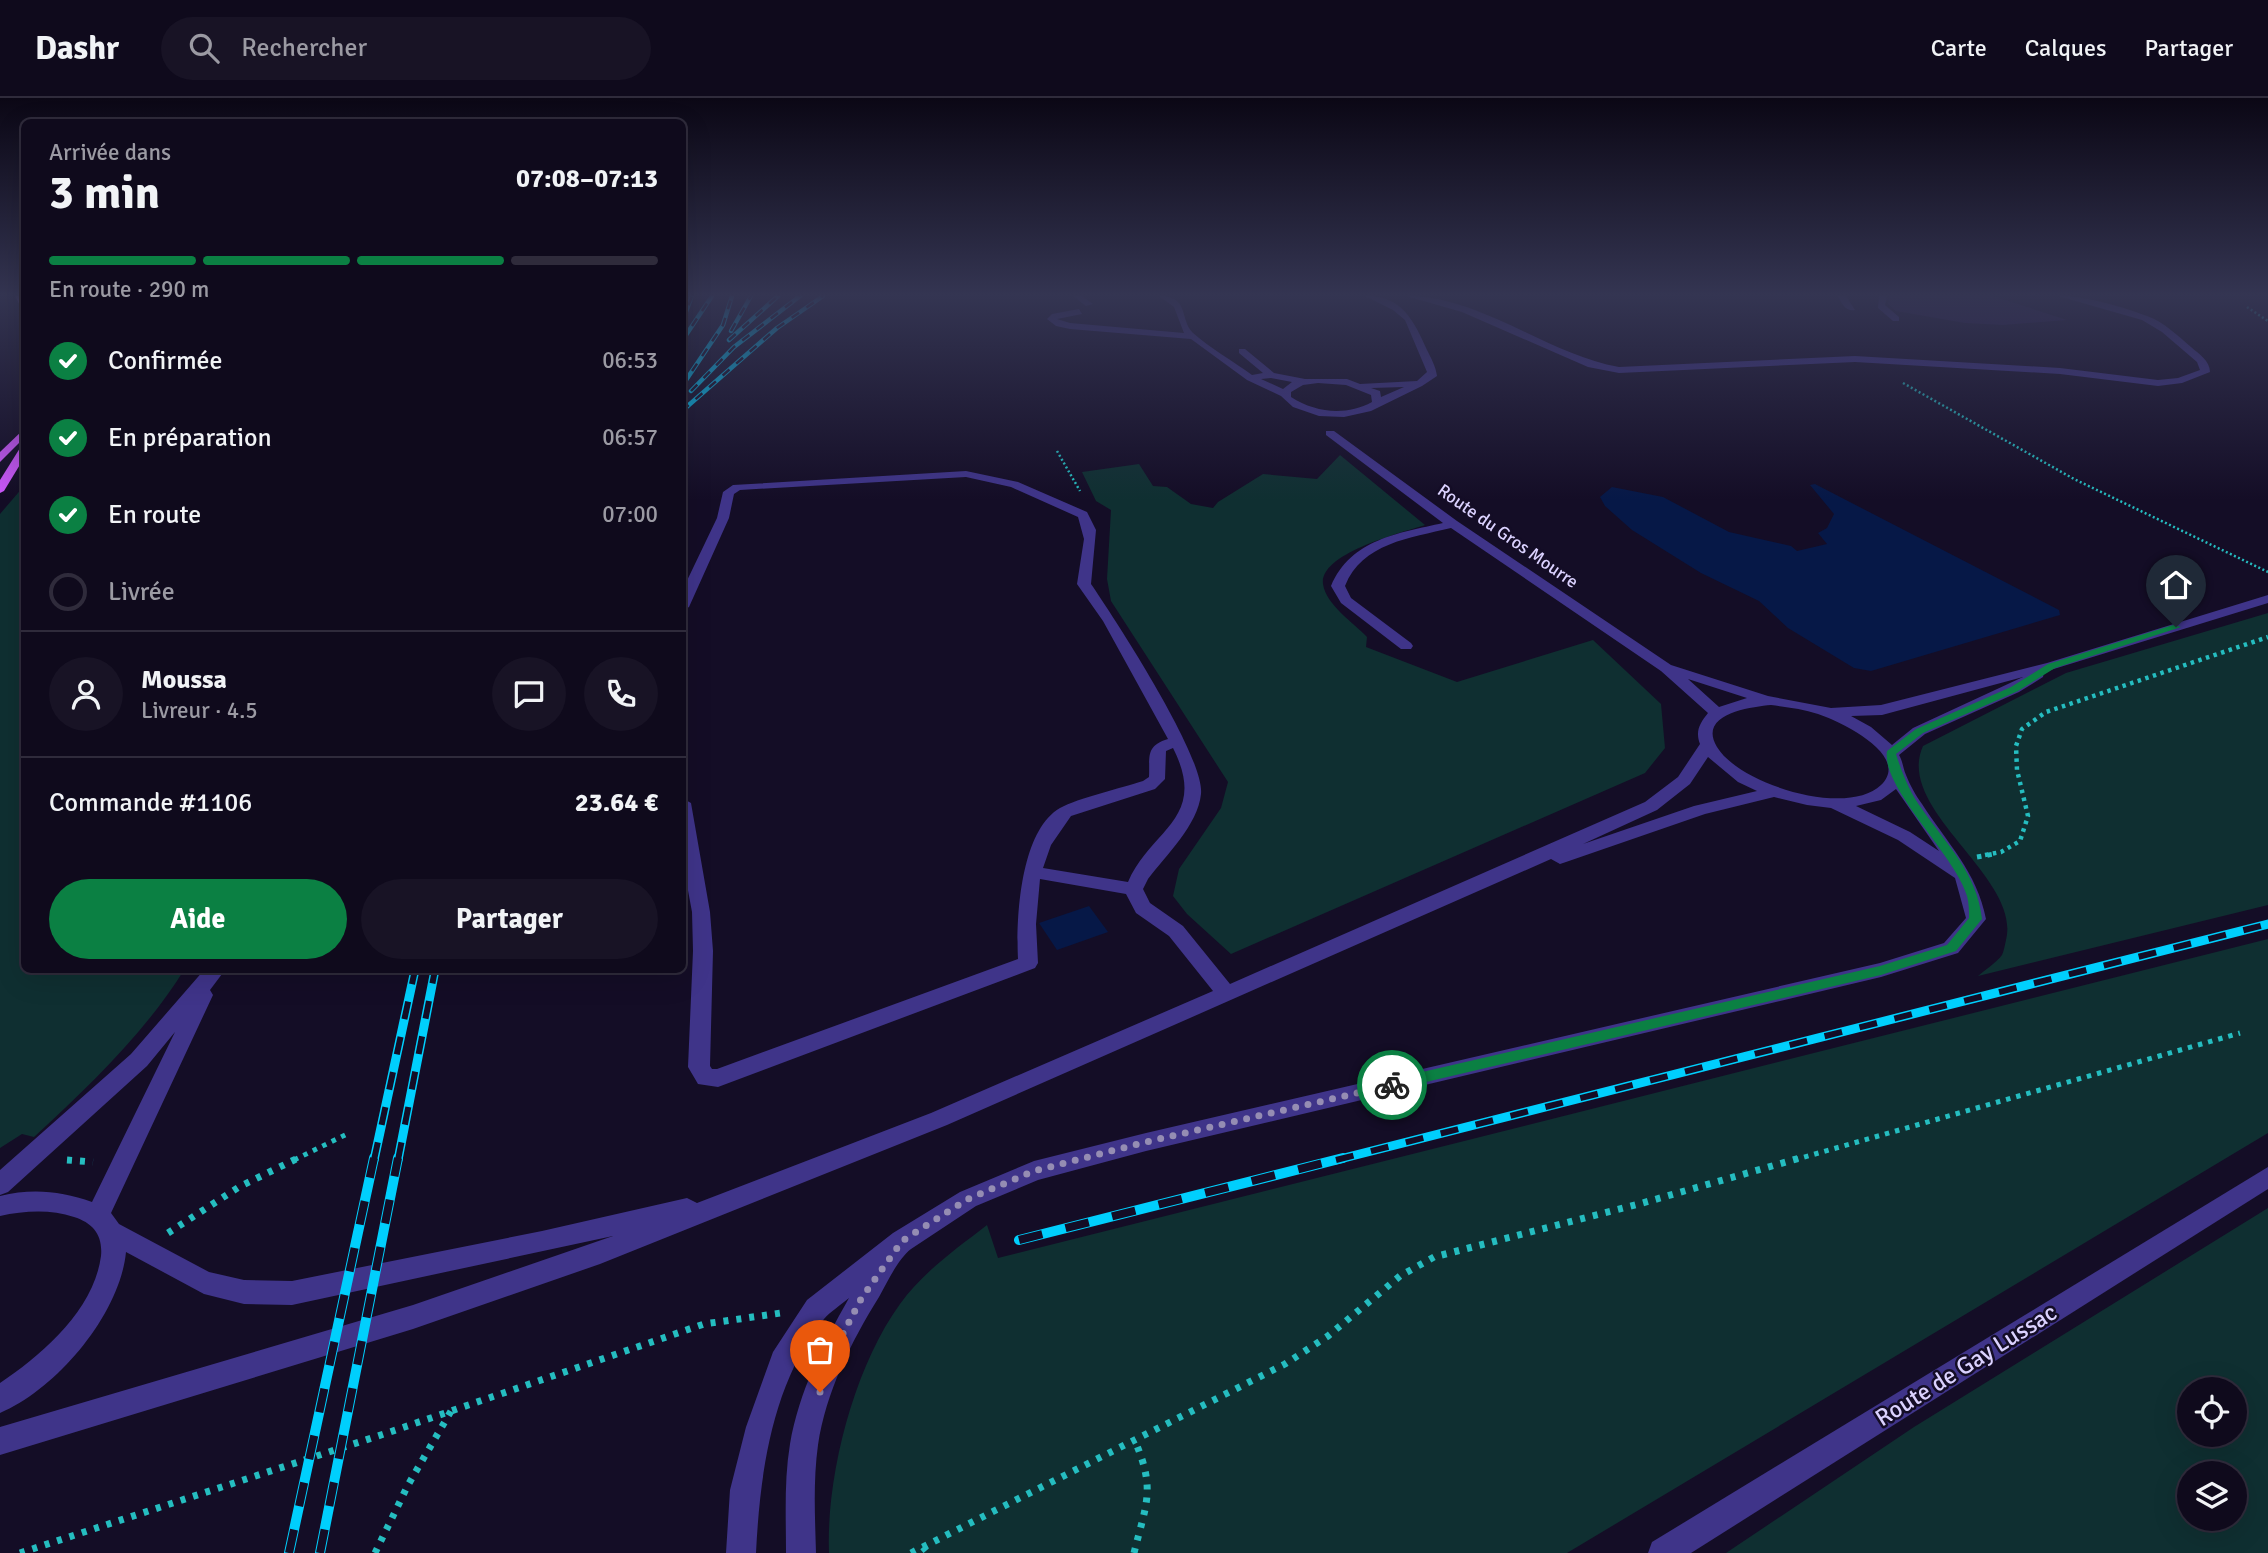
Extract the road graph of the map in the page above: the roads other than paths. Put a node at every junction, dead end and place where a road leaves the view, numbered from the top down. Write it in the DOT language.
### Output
graph roads {
  1 [pos="1231,364"];
  2 [pos="1258,364"];
  3 [pos="1429,364"];
  4 [pos="1588,364"];
  5 [pos="1762,364"];
  6 [pos="1944,364"];
  7 [pos="2204,364"];
  8 [pos="1271,375"];
  9 [pos="1250,378"];
  10 [pos="1305,382"];
  11 [pos="1419,384"];
  12 [pos="1360,385"];
  13 [pos="1285,394"];
  14 [pos="1377,403"];
  15 [pos="1294,405"];
  16 [pos="1348,413"];
  17 [pos="1321,427"];
  18 [pos="21,435"];
  19 [pos="21,455"];
  20 [pos="0,459"];
  21 [pos="0,489"];
  22 [pos="1453,524"];
  23 [pos="686,598"];
  24 [pos="2268,599"];
  25 [pos="1406,646"];
  26 [pos="2051,666"];
  27 [pos="1666,668"];
  28 [pos="1771,700"];
  29 [pos="1716,712"];
  30 [pos="1829,712"];
  31 [pos="1177,742"];
  32 [pos="1707,744"];
  33 [pos="1891,753"];
  34 [pos="1896,772"];
  35 [pos="1774,792"];
  36 [pos="1835,803"];
  37 [pos="686,826"];
  38 [pos="1959,868"];
  39 [pos="1031,872"];
  40 [pos="1480,884"];
  41 [pos="1134,889"];
  42 [pos="212,973"];
  43 [pos="214,973"];
  44 [pos="1227,994"];
  45 [pos="2268,1177"];
  46 [pos="0,1185"];
  47 [pos="745,1195"];
  48 [pos="0,1206"];
  49 [pos="104,1223"];
  50 [pos="902,1241"];
  51 [pos="0,1399"];
  52 [pos="0,1441"];
  53 [pos="741,1553"];
  54 [pos="801,1553"];
  55 [pos="1663,1553"];
  1 -- 9 [label="street"];
  2 -- 8 [label="street"];
  3 -- 11 [label="street"];
  4 -- 5 [label="street"];
  6 -- 7 [label="street"];
  8 -- 9 [label="street"];
  8 -- 10 [label="street"];
  9 -- 13 [label="street"];
  10 -- 12 [label="street"];
  10 -- 13 [label="street"];
  11 -- 12 [label="street"];
  11 -- 14 [label="street"];
  12 -- 14 [label="street"];
  13 -- 15 [label="street, Route du Gros Mourre"];
  14 -- 16 [label="street"];
  15 -- 16 [label="street"];
  15 -- 17 [label="street, Route du Gros Mourre"];
  16 -- 17 [label="street"];
  17 -- 22 [label="street, Route du Gros Mourre"];
  18 -- 20 [label="main road"];
  19 -- 21 [label="main road"];
  22 -- 25 [label="street"];
  22 -- 27 [label="street, Route du Gros Mourre"];
  23 -- 31 [label="street"];
  24 -- 26 [label="street"];
  26 -- 30 [label="street"];
  26 -- 33 [label="street"];
  27 -- 28 [label="street, Route du Gros Mourre"];
  27 -- 29 [label="street, Route du Gros Mourre"];
  28 -- 29 [label="street"];
  28 -- 30 [label="street"];
  29 -- 32 [label="street"];
  30 -- 33 [label="street"];
  31 -- 39 [label="street"];
  31 -- 41 [label="street"];
  32 -- 35 [label="street"];
  32 -- 40 [label="street"];
  33 -- 34 [label="street"];
  34 -- 36 [label="street"];
  34 -- 38 [label="street"];
  35 -- 36 [label="street"];
  35 -- 40 [label="street"];
  36 -- 38 [label="street"];
  37 -- 39 [label="street"];
  38 -- 50 [label="street"];
  39 -- 41 [label="street"];
  40 -- 44 [label="street"];
  41 -- 44 [label="street"];
  42 -- 46 [label="street"];
  43 -- 49 [label="street"];
  44 -- 47 [label="street"];
  45 -- 55 [label="street, Route de Gay Lussac"];
  47 -- 49 [label="street"];
  47 -- 52 [label="street"];
  48 -- 49 [label="street"];
  49 -- 51 [label="street"];
  50 -- 53 [label="street"];
  50 -- 54 [label="street"];
}
